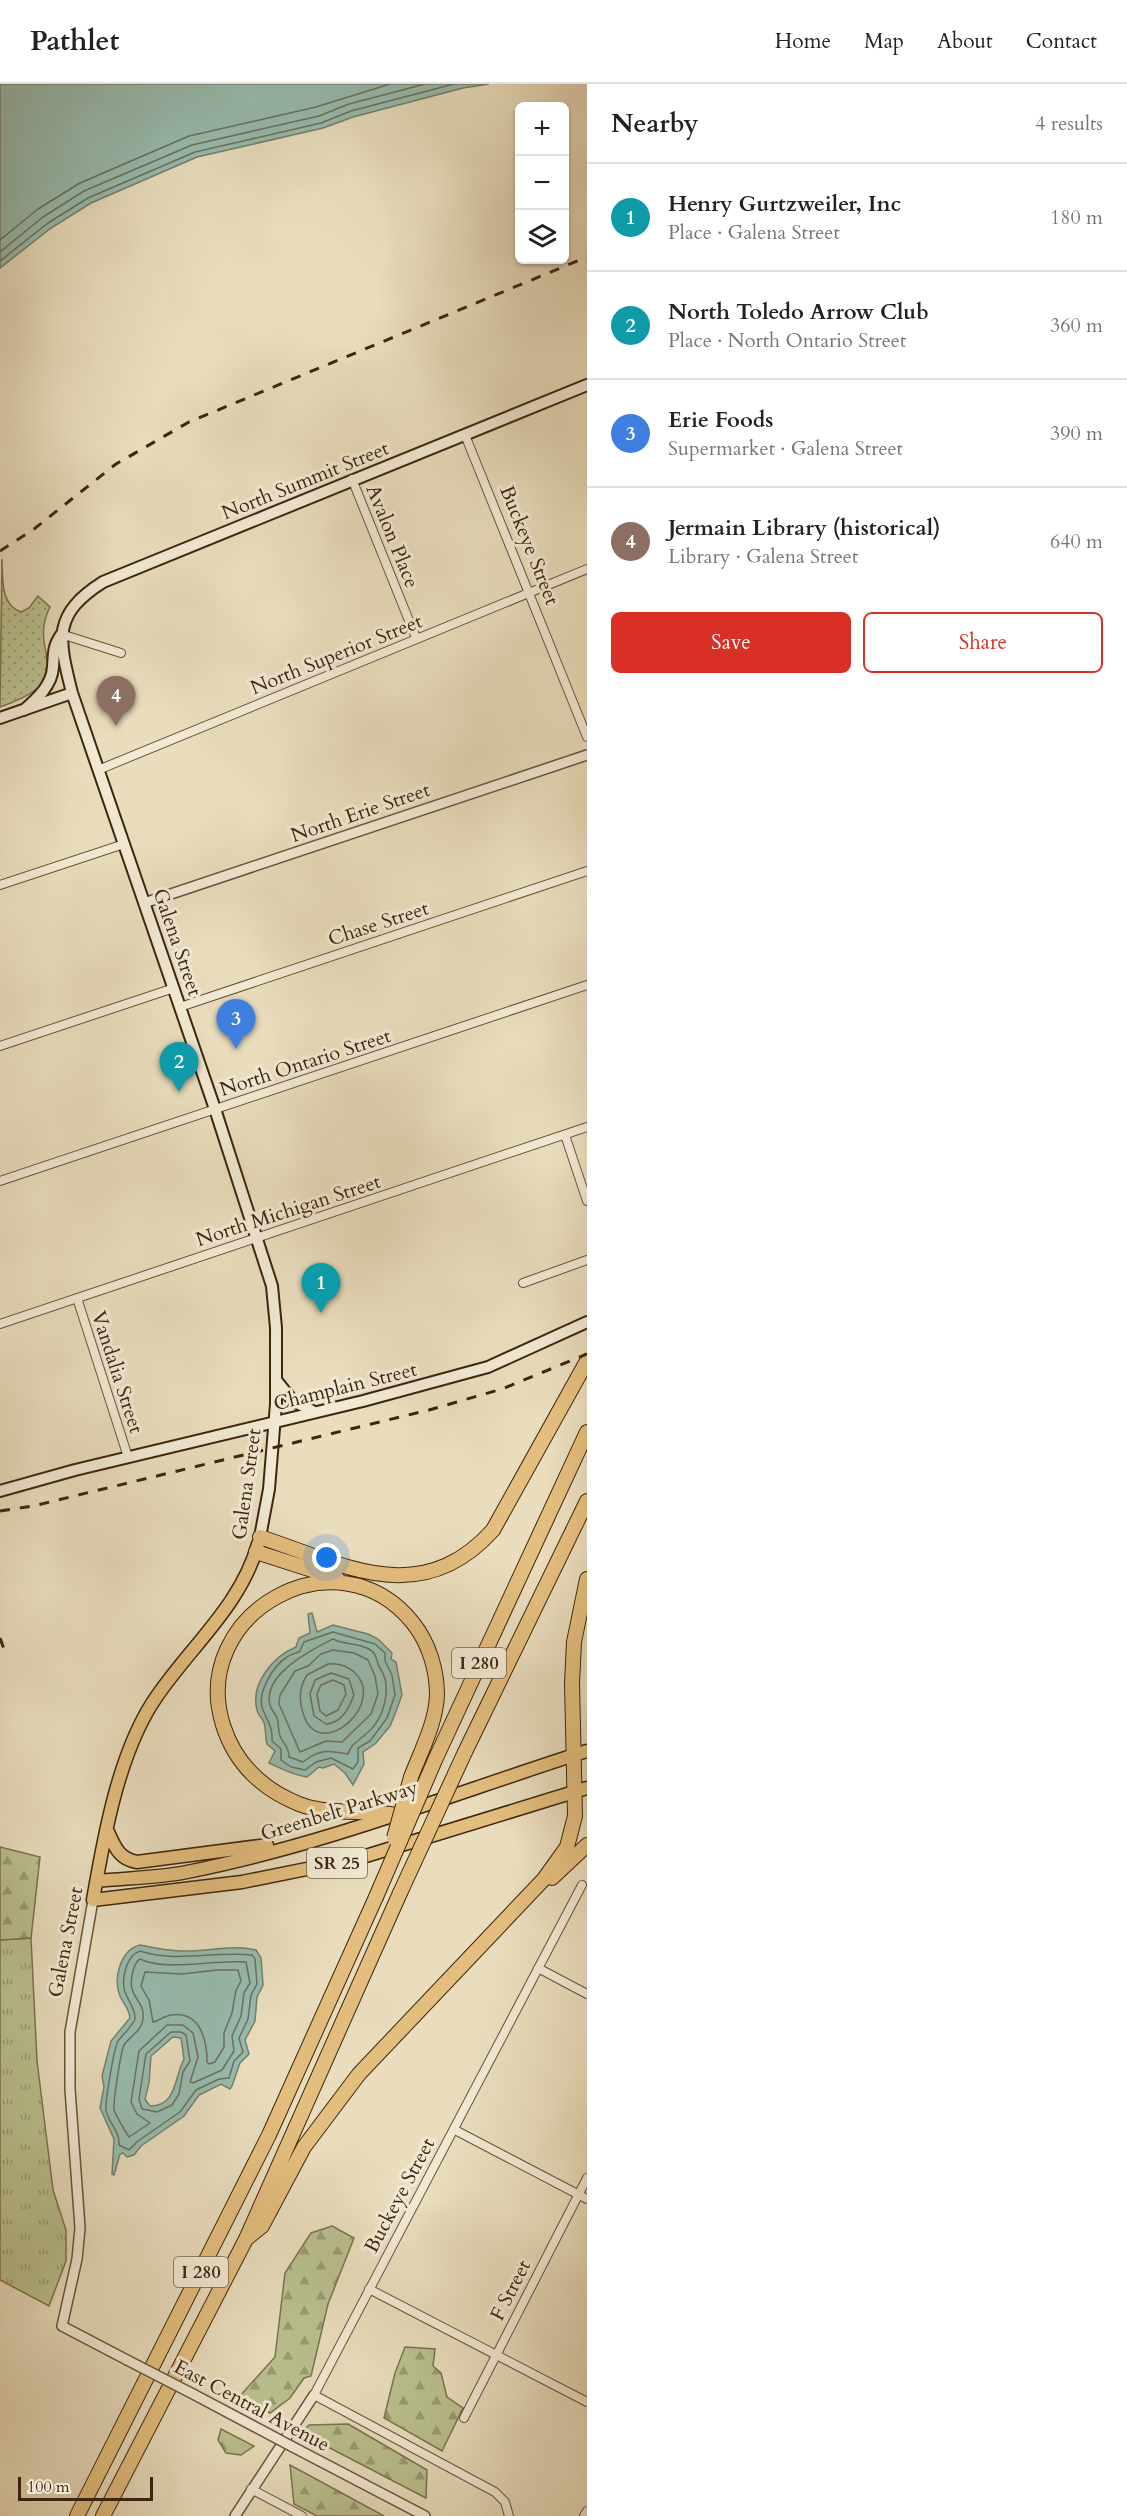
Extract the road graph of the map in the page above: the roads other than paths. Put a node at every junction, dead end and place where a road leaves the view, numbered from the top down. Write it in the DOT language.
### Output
graph roads {
  1 [pos="587,385"];
  2 [pos="465,435"];
  3 [pos="352,479"];
  4 [pos="587,569"];
  5 [pos="531,593"];
  6 [pos="61,634"];
  7 [pos="417,638"];
  8 [pos="121,653"];
  9 [pos="72,693"];
  10 [pos="24,710"];
  11 [pos="0,718"];
  12 [pos="587,737"];
  13 [pos="587,755"];
  14 [pos="98,770"];
  15 [pos="124,844"];
  16 [pos="587,871"];
  17 [pos="0,885"];
  18 [pos="144,903"];
  19 [pos="587,985"];
  20 [pos="174,988"];
  21 [pos="180,1007"];
  22 [pos="0,1046"];
  23 [pos="215,1109"];
  24 [pos="587,1128"];
  25 [pos="565,1135"];
  26 [pos="0,1181"];
  27 [pos="587,1201"];
  28 [pos="257,1238"];
  29 [pos="587,1260"];
  30 [pos="523,1283"];
  31 [pos="77,1298"];
  32 [pos="587,1322"];
  33 [pos="0,1324"];
  34 [pos="587,1361"];
  35 [pos="277,1381"];
  36 [pos="315,1412"];
  37 [pos="275,1422"];
  38 [pos="587,1432"];
  39 [pos="128,1457"];
  40 [pos="0,1491"];
  41 [pos="587,1501"];
  42 [pos="260,1537"];
  43 [pos="256,1552"];
  44 [pos="587,1578"];
  45 [pos="352,1583"];
  46 [pos="581,1753"];
  47 [pos="580,1790"];
  48 [pos="397,1815"];
  49 [pos="108,1832"];
  50 [pos="342,1833"];
  51 [pos="587,1845"];
  52 [pos="97,1881"];
  53 [pos="582,1885"];
  54 [pos="376,1897"];
  55 [pos="93,1900"];
  56 [pos="500,1927"];
  57 [pos="538,1968"];
  58 [pos="587,1994"];
  59 [pos="455,2130"];
  60 [pos="587,2178"];
  61 [pos="579,2194"];
  62 [pos="587,2199"];
  63 [pos="246,2239"];
  64 [pos="369,2289"];
  65 [pos="62,2326"];
  66 [pos="495,2354"];
  67 [pos="314,2396"];
  68 [pos="587,2402"];
  69 [pos="464,2418"];
  70 [pos="251,2489"];
  71 [pos="587,2511"];
  72 [pos="77,2516"];
  73 [pos="103,2516"];
  74 [pos="235,2516"];
  75 [pos="302,2516"];
  76 [pos="424,2516"];
  77 [pos="509,2516"];
  78 [pos="584,2516"];
  1 -- 2 [label="main road, North Summit Street"];
  2 -- 3 [label="main road, North Summit Street"];
  2 -- 5 [label="street, Buckeye Street"];
  3 -- 6 [label="main road, North Summit Street"];
  3 -- 7 [label="street, Avalon Place"];
  4 -- 5 [label="street, North Superior Street"];
  5 -- 7 [label="street, North Superior Street"];
  5 -- 12 [label="street, Buckeye Street"];
  6 -- 8 [label="street"];
  6 -- 9 [label="main road, Galena Street"];
  6 -- 10 [label="main road, North Summit Street"];
  7 -- 14 [label="street, North Superior Street"];
  9 -- 10 [label="main road"];
  9 -- 14 [label="main road, Galena Street"];
  10 -- 11 [label="main road"];
  13 -- 18 [label="street, North Erie Street"];
  14 -- 15 [label="main road, Galena Street"];
  15 -- 17 [label="street"];
  15 -- 18 [label="main road, Galena Street"];
  16 -- 21 [label="street, Chase Street"];
  18 -- 20 [label="main road, Galena Street"];
  19 -- 23 [label="street, North Ontario Street"];
  20 -- 21 [label="main road, Galena Street"];
  20 -- 22 [label="street"];
  21 -- 23 [label="main road, Galena Street"];
  23 -- 26 [label="street, North Ontario Street"];
  23 -- 28 [label="main road, Galena Street"];
  24 -- 25 [label="street, North Michigan Street"];
  25 -- 27 [label="street"];
  25 -- 28 [label="street, North Michigan Street"];
  28 -- 31 [label="street, North Michigan Street"];
  28 -- 35 [label="main road, Galena Street"];
  29 -- 30 [label="street"];
  31 -- 33 [label="street, North Michigan Street"];
  31 -- 39 [label="street, Vandalia Street"];
  32 -- 36 [label="main road, Champlain Street"];
  34 -- 42 [label="highway"];
  35 -- 36 [label="main road"];
  35 -- 37 [label="main road, Galena Street"];
  36 -- 37 [label="main road, Champlain Street"];
  37 -- 39 [label="main road, Champlain Street"];
  37 -- 42 [label="main road, Galena Street"];
  38 -- 54 [label="highway, I 280, bridge"];
  39 -- 40 [label="main road, Champlain Street"];
  41 -- 63 [label="highway, I 280, bridge"];
  42 -- 43 [label="main road, Galena Street"];
  43 -- 45 [label="highway"];
  43 -- 49 [label="main road, Galena Street"];
  44 -- 46 [label="highway"];
  45 -- 48 [label="highway"];
  45 -- 54 [label="highway, bridge"];
  46 -- 47 [label="highway"];
  46 -- 48 [label="main road, Greenbelt Parkway / SR 25"];
  47 -- 55 [label="main road, SR 25"];
  47 -- 56 [label="highway"];
  48 -- 50 [label="main road, Greenbelt Parkway / SR 25"];
  49 -- 50 [label="main road"];
  49 -- 52 [label="main road, Galena Street"];
  50 -- 52 [label="main road, Greenbelt Parkway / SR 25"];
  51 -- 56 [label="highway"];
  52 -- 55 [label="main road, Galena Street"];
  53 -- 57 [label="street, Buckeye Street"];
  54 -- 72 [label="highway, I 280"];
  55 -- 65 [label="street, Galena Street"];
  56 -- 63 [label="highway"];
  57 -- 58 [label="street"];
  57 -- 59 [label="street, Buckeye Street"];
  59 -- 61 [label="street"];
  59 -- 64 [label="street, Buckeye Street"];
  60 -- 61 [label="street, F Street"];
  61 -- 62 [label="street"];
  61 -- 66 [label="street, F Street"];
  63 -- 73 [label="highway, I 280"];
  64 -- 66 [label="street"];
  64 -- 67 [label="street, Buckeye Street"];
  65 -- 76 [label="street, East Central Avenue, bridge"];
  66 -- 68 [label="street"];
  66 -- 69 [label="street, F Street"];
  67 -- 70 [label="street, Buckeye Street"];
  67 -- 77 [label="street, East Central Avenue"];
  70 -- 74 [label="street, Buckeye Street"];
  70 -- 75 [label="street"];
  71 -- 78 [label="street"];
}
